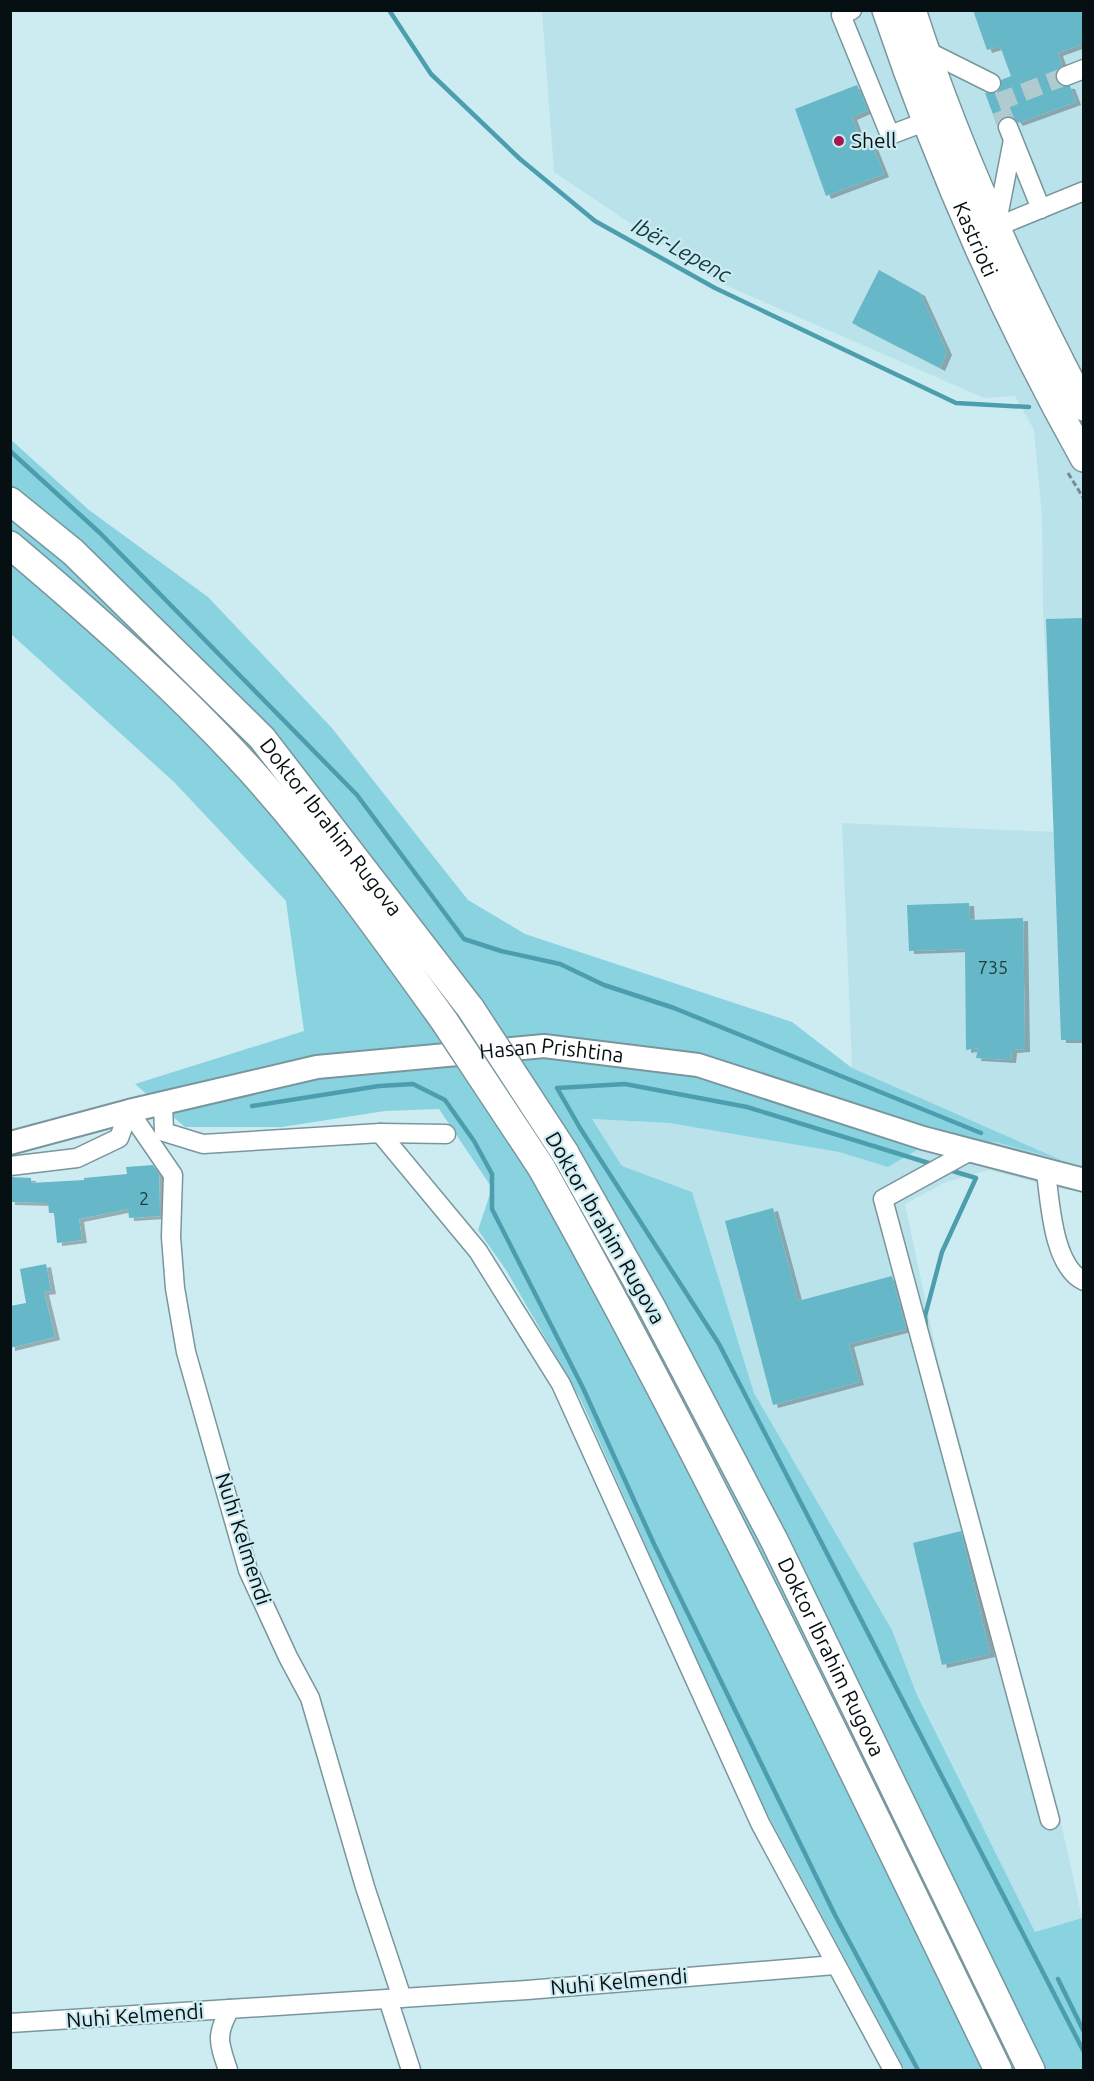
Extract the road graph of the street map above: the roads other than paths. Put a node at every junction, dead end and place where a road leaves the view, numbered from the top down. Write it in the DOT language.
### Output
graph roads {
  1 [pos="852,10"];
  2 [pos="886,10"];
  3 [pos="912,10"];
  4 [pos="925,50"];
  5 [pos="1083,69"];
  6 [pos="1066,76"];
  7 [pos="991,83"];
  8 [pos="927,121"];
  9 [pos="1083,191"];
  10 [pos="1041,209"];
  11 [pos="996,226"];
  12 [pos="1083,407"];
  13 [pos="1083,458"];
  14 [pos="10,501"];
  15 [pos="10,545"];
  16 [pos="163,1103"];
  17 [pos="129,1111"];
  18 [pos="380,1133"];
  19 [pos="446,1134"];
  20 [pos="10,1143"];
  21 [pos="972,1150"];
  22 [pos="10,1166"];
  23 [pos="1046,1172"];
  24 [pos="1083,1180"];
  25 [pos="1083,1281"];
  26 [pos="1050,1820"];
  27 [pos="835,1965"];
  28 [pos="395,1999"];
  29 [pos="230,2009"];
  30 [pos="10,2023"];
  31 [pos="228,2070"];
  32 [pos="411,2070"];
  33 [pos="892,2070"];
  34 [pos="998,2070"];
  35 [pos="1031,2070"];
  1 -- 8 [label="street"];
  2 -- 8 [label="highway, Kastrioti"];
  3 -- 4 [label="highway, Kastrioti"];
  4 -- 7 [label="street"];
  4 -- 11 [label="highway, Kastrioti"];
  5 -- 6 [label="street"];
  8 -- 13 [label="highway, Kastrioti"];
  9 -- 10 [label="street"];
  10 -- 11 [label="street"];
  10 -- 11 [label="street"];
  11 -- 12 [label="highway, Kastrioti"];
  14 -- 35 [label="highway, Doktor Ibrahim Rugova, bridge"];
  15 -- 34 [label="highway, Doktor Ibrahim Rugova, bridge"];
  16 -- 17 [label="main road, Hasan Prishtina"];
  16 -- 18 [label="street"];
  16 -- 21 [label="main road, Hasan Prishtina"];
  17 -- 20 [label="main road, Hasan Prishtina"];
  17 -- 22 [label="street"];
  17 -- 28 [label="street, Nuhi Kelmendi"];
  18 -- 19 [label="street"];
  18 -- 27 [label="street"];
  21 -- 23 [label="main road, Hasan Prishtina"];
  21 -- 26 [label="street"];
  23 -- 24 [label="main road, Hasan Prishtina"];
  23 -- 25 [label="street"];
  27 -- 28 [label="street, Nuhi Kelmendi"];
  27 -- 33 [label="street"];
  28 -- 29 [label="street, Nuhi Kelmendi"];
  28 -- 32 [label="street"];
  29 -- 30 [label="street, Nuhi Kelmendi"];
  29 -- 31 [label="street"];
}
